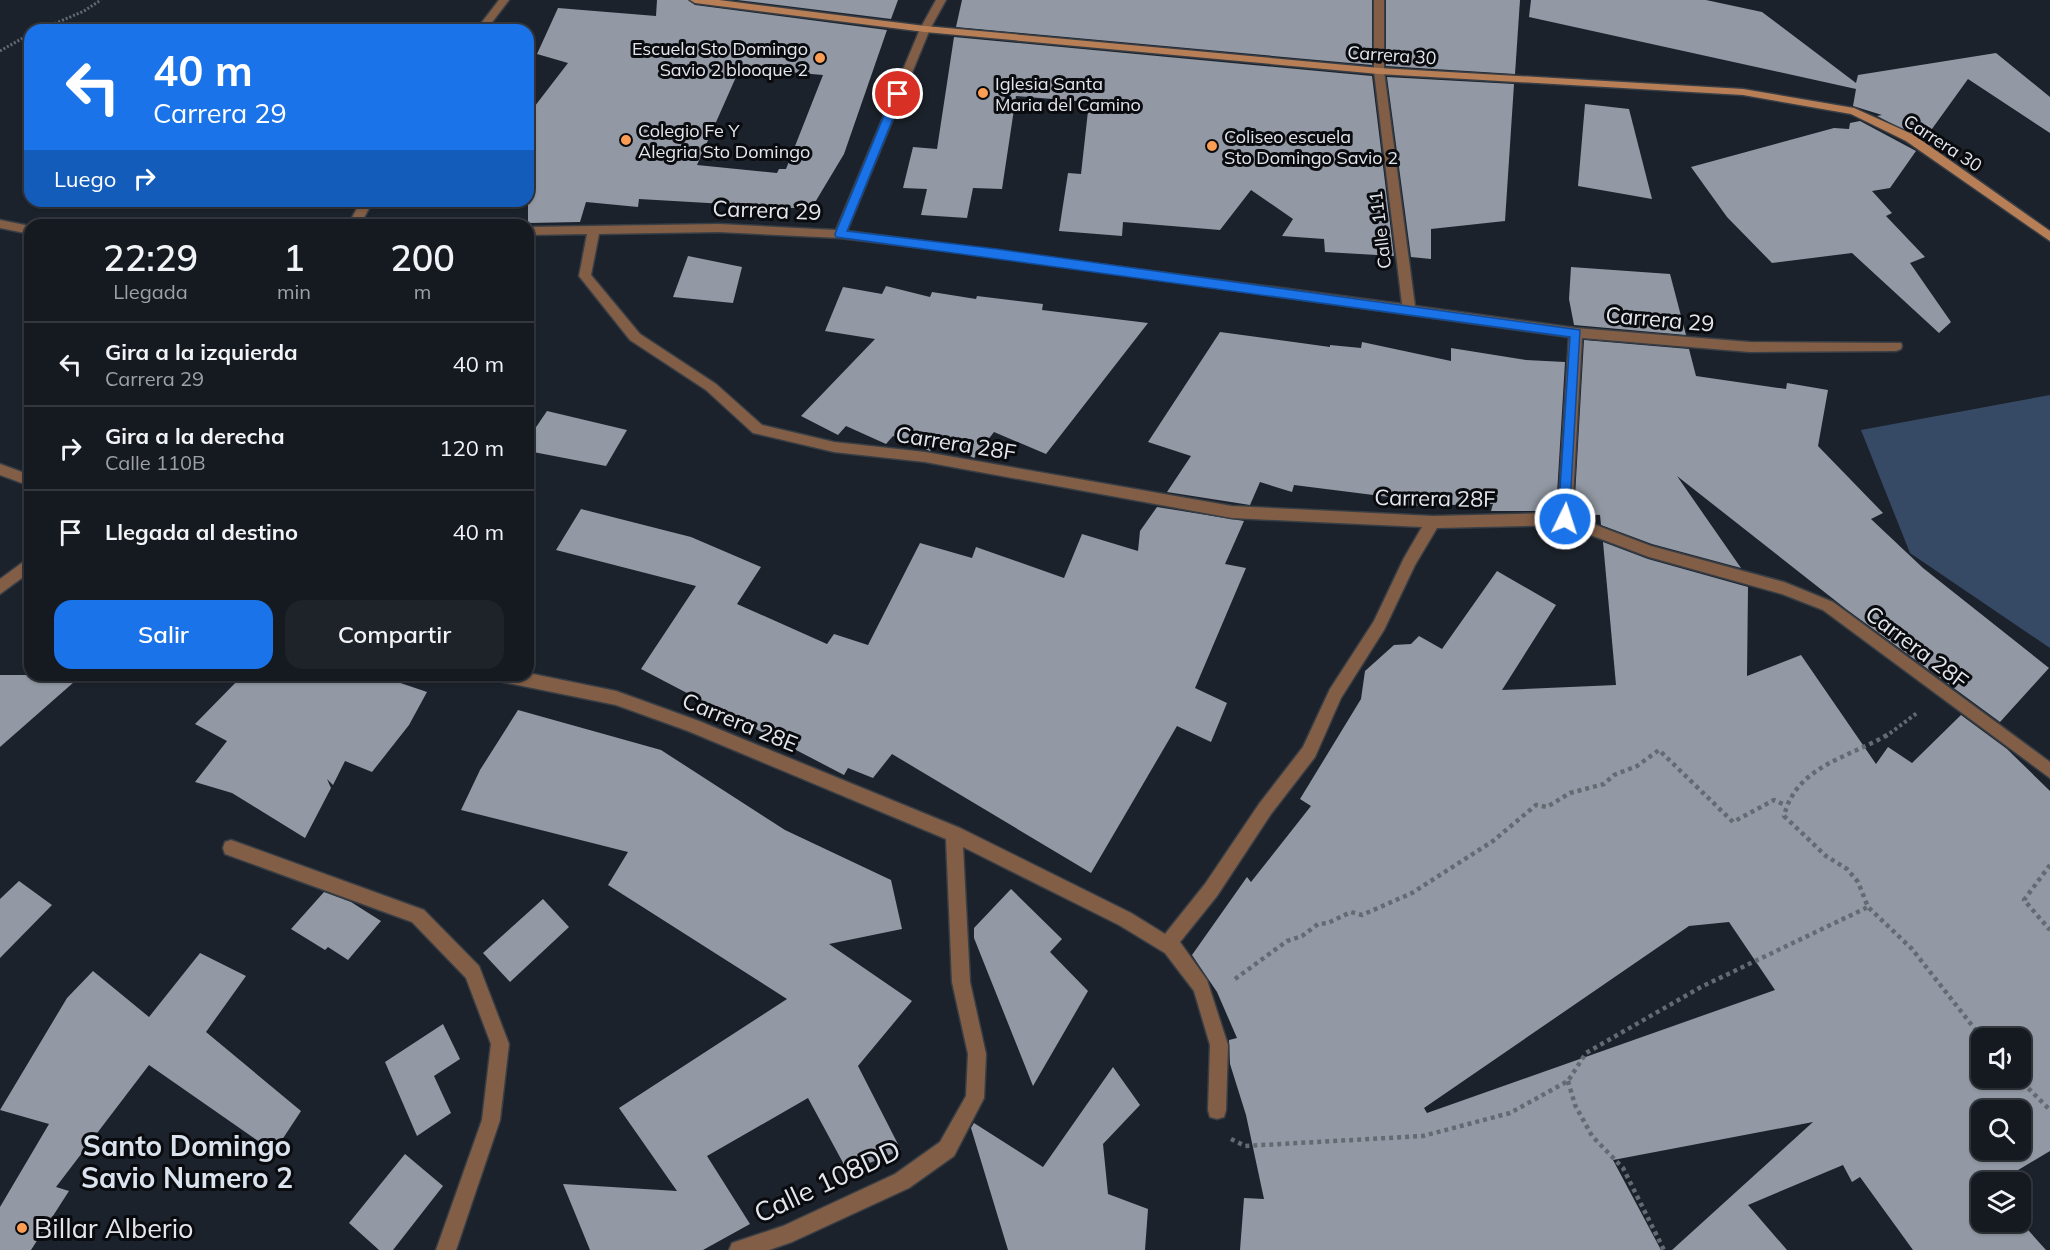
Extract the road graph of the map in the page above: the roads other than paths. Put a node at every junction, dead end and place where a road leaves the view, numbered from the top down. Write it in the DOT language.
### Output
graph roads {
  1 [pos="504,0"];
  2 [pos="694,0"];
  3 [pos="941,0"];
  4 [pos="1379,0"];
  5 [pos="486,24"];
  6 [pos="926,30"];
  7 [pos="1379,72"];
  8 [pos="0,224"];
  9 [pos="24,229"];
  10 [pos="534,231"];
  11 [pos="594,231"];
  12 [pos="840,234"];
  13 [pos="2050,237"];
  14 [pos="1409,311"];
  15 [pos="1576,333"];
  16 [pos="1896,346"];
  17 [pos="0,469"];
  18 [pos="24,479"];
  19 [pos="1565,519"];
  20 [pos="1433,522"];
  21 [pos="24,568"];
  22 [pos="0,588"];
  23 [pos="532,681"];
  24 [pos="2050,771"];
  25 [pos="954,834"];
  26 [pos="231,848"];
  27 [pos="1172,947"];
  28 [pos="1217,1110"];
  29 [pos="446,1250"];
  30 [pos="739,1250"];
  1 -- 5 [label="street"];
  2 -- 6 [label="street, Carrera 30"];
  3 -- 6 [label="street"];
  4 -- 7 [label="street, Calle 111"];
  6 -- 7 [label="street, Carrera 30"];
  6 -- 12 [label="street"];
  7 -- 13 [label="street, Carrera 30"];
  7 -- 14 [label="street, Calle 111"];
  8 -- 9 [label="street"];
  10 -- 11 [label="street, Carrera 29"];
  11 -- 12 [label="street, Carrera 29"];
  11 -- 20 [label="street, Carrera 28F"];
  12 -- 14 [label="street, Carrera 29"];
  14 -- 15 [label="street, Carrera 29"];
  15 -- 16 [label="street, Carrera 29"];
  15 -- 19 [label="street"];
  17 -- 18 [label="street"];
  19 -- 20 [label="street, Carrera 28F"];
  19 -- 24 [label="street, Carrera 28F"];
  20 -- 27 [label="street"];
  21 -- 22 [label="street"];
  23 -- 25 [label="street, Carrera 28E"];
  25 -- 27 [label="street, Carrera 28E"];
  25 -- 30 [label="street, Calle 108DD"];
  26 -- 29 [label="street"];
  27 -- 28 [label="street, Carrera 28E"];
}
